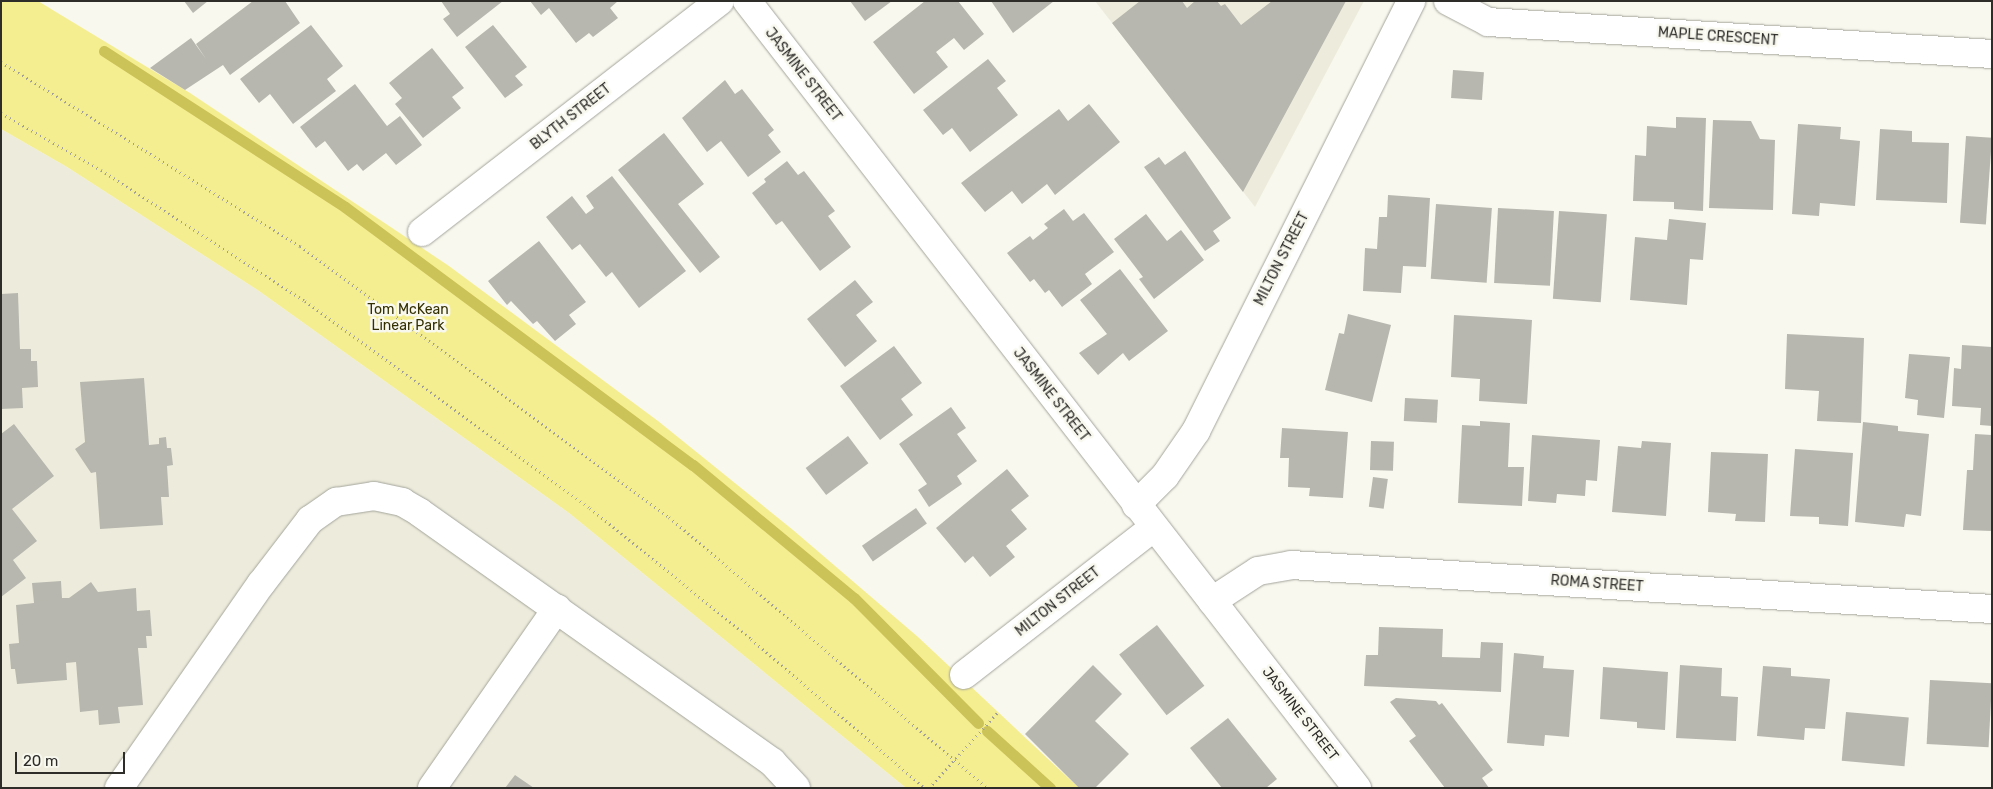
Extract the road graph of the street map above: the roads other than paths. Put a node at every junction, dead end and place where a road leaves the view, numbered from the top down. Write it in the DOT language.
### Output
graph roads {
  1 [pos="720,1"];
  2 [pos="747,1"];
  3 [pos="1411,1"];
  4 [pos="1448,1"];
  5 [pos="1992,54"];
  6 [pos="422,232"];
  7 [pos="1136,505"];
  8 [pos="1153,528"];
  9 [pos="1212,601"];
  10 [pos="557,608"];
  11 [pos="1992,609"];
  12 [pos="964,675"];
  13 [pos="119,788"];
  14 [pos="432,788"];
  15 [pos="796,788"];
  16 [pos="1357,788"];
  1 -- 6 [label="street, BLYTH STREET"];
  2 -- 7 [label="street, JASMINE STREET"];
  3 -- 7 [label="street, MILTON STREET"];
  4 -- 5 [label="street, MAPLE CRESCENT"];
  7 -- 8 [label="street, JASMINE STREET"];
  8 -- 9 [label="street, JASMINE STREET"];
  8 -- 12 [label="street, MILTON STREET"];
  9 -- 11 [label="street, ROMA STREET"];
  9 -- 16 [label="street, JASMINE STREET"];
  10 -- 13 [label="street"];
  10 -- 14 [label="street"];
  10 -- 15 [label="street"];
}
